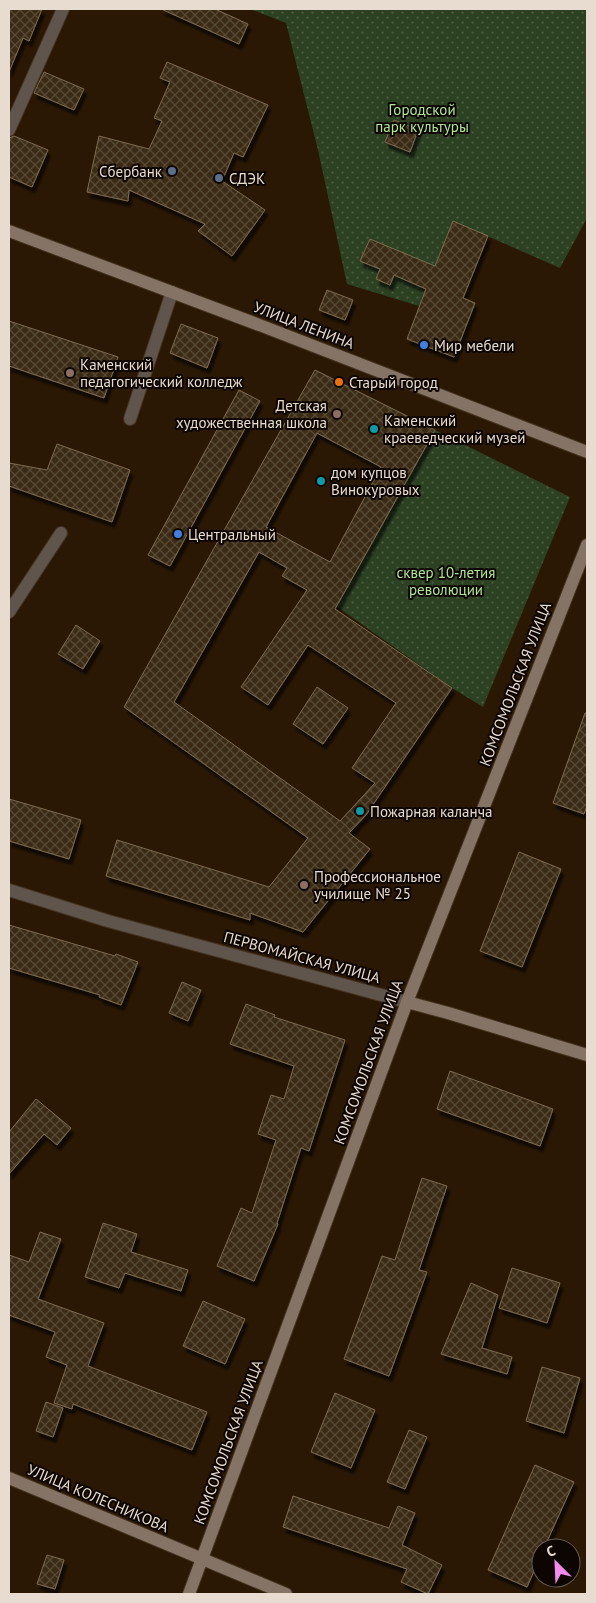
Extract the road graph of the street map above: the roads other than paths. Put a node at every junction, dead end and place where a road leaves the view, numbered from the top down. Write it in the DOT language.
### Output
graph roads {
  1 [pos="63,9"];
  2 [pos="9,130"];
  3 [pos="9,231"];
  4 [pos="172,292"];
  5 [pos="130,419"];
  6 [pos="587,452"];
  7 [pos="62,533"];
  8 [pos="587,545"];
  9 [pos="9,612"];
  10 [pos="9,890"];
  11 [pos="407,1002"];
  12 [pos="587,1055"];
  13 [pos="9,1478"];
  14 [pos="202,1559"];
  15 [pos="189,1594"];
  16 [pos="286,1594"];
  1 -- 2 [label="street"];
  3 -- 4 [label="street, УЛИЦА ЛЕНИНА"];
  4 -- 5 [label="street"];
  4 -- 6 [label="street, УЛИЦА ЛЕНИНА"];
  7 -- 9 [label="street"];
  8 -- 11 [label="street, КОМСОМОЛЬСКАЯ УЛИЦА"];
  10 -- 11 [label="street, ПЕРВОМАЙСКАЯ УЛИЦА"];
  11 -- 12 [label="street, ПЕРВОМАЙСКАЯ УЛИЦА"];
  11 -- 14 [label="street, КОМСОМОЛЬСКАЯ УЛИЦА"];
  13 -- 14 [label="street, УЛИЦА КОЛЕСНИКОВА"];
  14 -- 15 [label="street, КОМСОМОЛЬСКАЯ УЛИЦА"];
  14 -- 16 [label="street, УЛИЦА КОЛЕСНИКОВА"];
}
